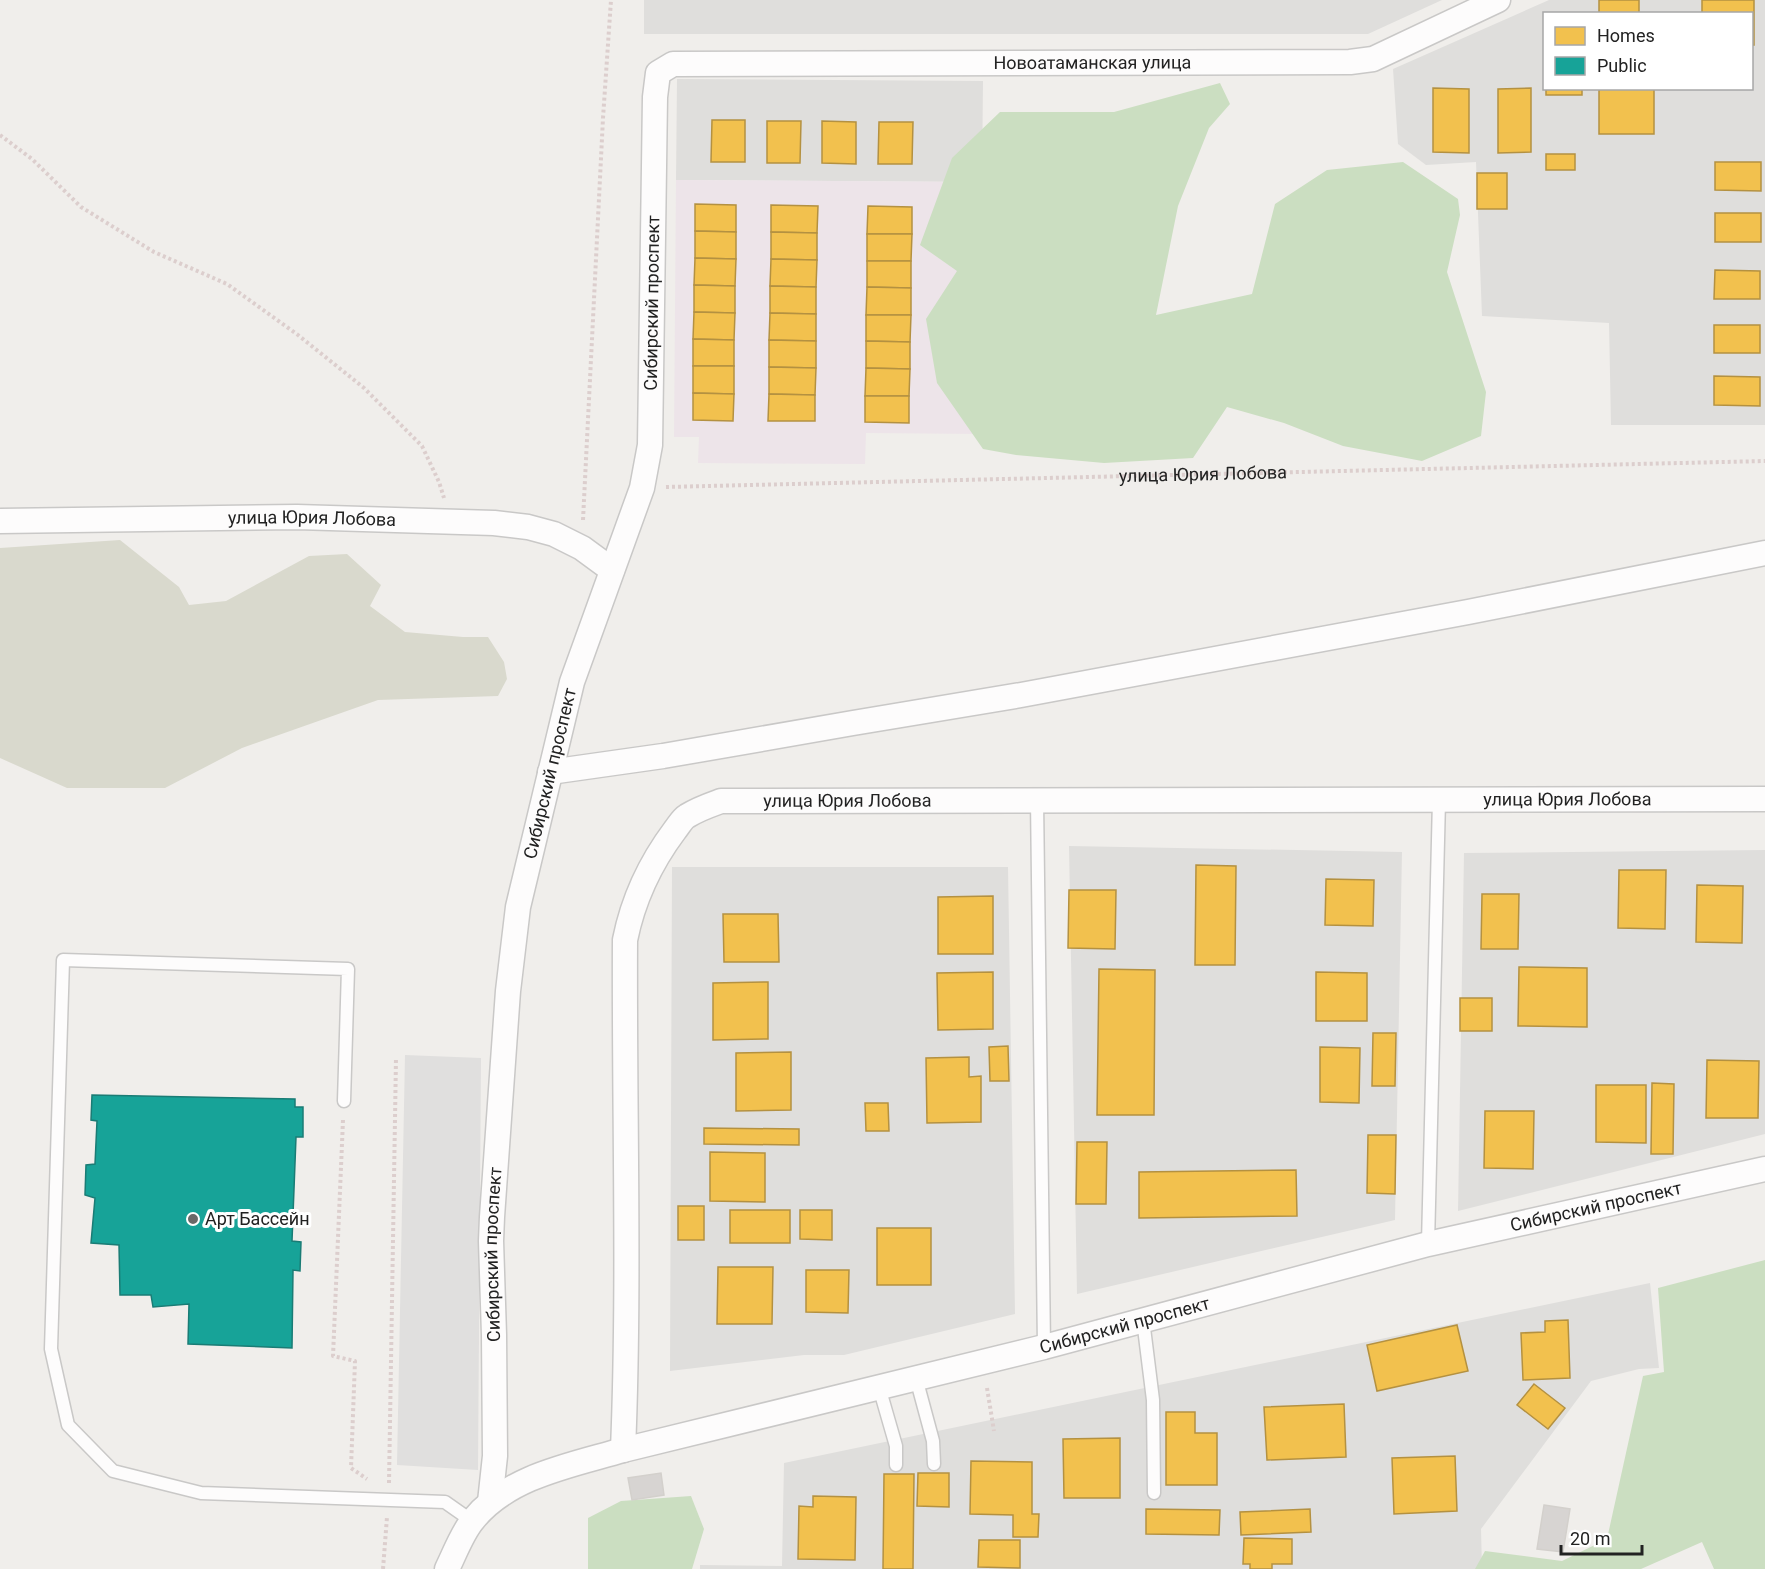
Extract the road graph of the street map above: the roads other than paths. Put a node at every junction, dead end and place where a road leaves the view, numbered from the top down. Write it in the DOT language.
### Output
graph roads {
  1 [pos="1498,0"];
  2 [pos="673,63"];
  3 [pos="0,521"];
  4 [pos="1765,553"];
  5 [pos="612,570"];
  6 [pos="550,772"];
  7 [pos="1765,799"];
  8 [pos="1037,800"];
  9 [pos="1439,800"];
  10 [pos="344,1101"];
  11 [pos="1765,1169"];
  12 [pos="1428,1244"];
  13 [pos="1143,1320"];
  14 [pos="1044,1347"];
  15 [pos="916,1378"];
  16 [pos="879,1387"];
  17 [pos="622,1450"];
  18 [pos="934,1464"];
  19 [pos="896,1465"];
  20 [pos="1154,1492"];
  21 [pos="490,1502"];
  22 [pos="472,1521"];
  23 [pos="447,1569"];
  1 -- 2 [label="street, Новоатаманская улица"];
  2 -- 5 [label="street, Сибирский проспект"];
  3 -- 5 [label="street, улица Юрия Лобова"];
  4 -- 6 [label="street"];
  5 -- 6 [label="street, Сибирский проспект"];
  6 -- 21 [label="street, Сибирский проспект"];
  7 -- 9 [label="street, улица Юрия Лобова"];
  8 -- 9 [label="street, улица Юрия Лобова"];
  8 -- 14 [label="lane"];
  8 -- 17 [label="street, улица Юрия Лобова"];
  9 -- 12 [label="lane"];
  10 -- 22 [label="lane"];
  11 -- 12 [label="street, Сибирский проспект"];
  12 -- 13 [label="street, Сибирский проспект"];
  13 -- 14 [label="street, Сибирский проспект"];
  13 -- 20 [label="lane"];
  14 -- 15 [label="street, Сибирский проспект"];
  15 -- 16 [label="street, Сибирский проспект"];
  15 -- 18 [label="lane"];
  16 -- 17 [label="street, Сибирский проспект"];
  16 -- 19 [label="lane"];
  17 -- 21 [label="street, Сибирский проспект"];
  21 -- 22 [label="street, Сибирский проспект"];
  22 -- 23 [label="street, Сибирский проспект"];
}
